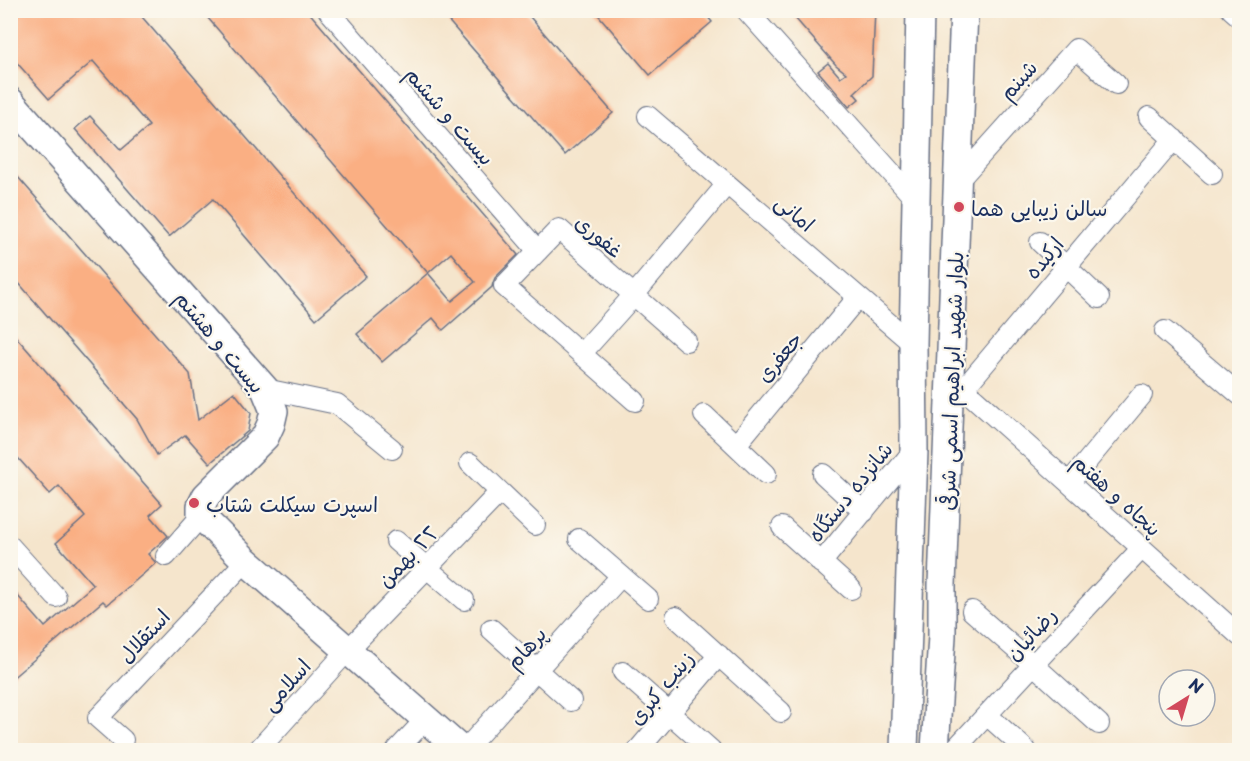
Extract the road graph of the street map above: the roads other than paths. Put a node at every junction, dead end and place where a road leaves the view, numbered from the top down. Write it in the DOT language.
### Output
graph roads {
  1 [pos="328,10"];
  2 [pos="746,10"];
  3 [pos="920,10"];
  4 [pos="964,10"];
  5 [pos="1232,10"];
  6 [pos="1239,17"];
  7 [pos="1116,84"];
  8 [pos="10,101"];
  9 [pos="648,116"];
  10 [pos="1149,117"];
  11 [pos="1174,139"];
  12 [pos="1212,174"];
  13 [pos="957,182"];
  14 [pos="727,184"];
  15 [pos="915,199"];
  16 [pos="1040,242"];
  17 [pos="538,250"];
  18 [pos="1066,267"];
  19 [pos="634,295"];
  20 [pos="858,297"];
  21 [pos="1099,298"];
  22 [pos="1165,331"];
  23 [pos="686,341"];
  24 [pos="913,344"];
  25 [pos="581,354"];
  26 [pos="265,389"];
  27 [pos="1142,395"];
  28 [pos="1239,395"];
  29 [pos="956,398"];
  30 [pos="635,401"];
  31 [pos="704,415"];
  32 [pos="736,445"];
  33 [pos="392,449"];
  34 [pos="914,450"];
  35 [pos="470,463"];
  36 [pos="766,474"];
  37 [pos="823,474"];
  38 [pos="1069,483"];
  39 [pos="500,492"];
  40 [pos="864,512"];
  41 [pos="201,516"];
  42 [pos="535,525"];
  43 [pos="782,527"];
  44 [pos="579,539"];
  45 [pos="396,540"];
  46 [pos="10,546"];
  47 [pos="1142,548"];
  48 [pos="166,556"];
  49 [pos="246,561"];
  50 [pos="821,563"];
  51 [pos="427,568"];
  52 [pos="621,576"];
  53 [pos="851,589"];
  54 [pos="56,597"];
  55 [pos="648,598"];
  56 [pos="464,600"];
  57 [pos="972,611"];
  58 [pos="676,617"];
  59 [pos="491,629"];
  60 [pos="1239,636"];
  61 [pos="348,650"];
  62 [pos="719,656"];
  63 [pos="1034,665"];
  64 [pos="536,670"];
  65 [pos="623,672"];
  66 [pos="571,701"];
  67 [pos="782,712"];
  68 [pos="670,713"];
  69 [pos="987,715"];
  70 [pos="426,719"];
  71 [pos="1099,724"];
  72 [pos="123,740"];
  73 [pos="258,750"];
  74 [pos="397,750"];
  75 [pos="463,750"];
  76 [pos="638,750"];
  77 [pos="711,750"];
  78 [pos="904,750"];
  79 [pos="935,750"];
  80 [pos="954,750"];
  81 [pos="1026,750"];
  1 -- 17 [label="street, بیست و ششم"];
  2 -- 15 [label="street"];
  3 -- 15 [label="main road, بلوار شهید ابراهیم اسمی شرقی"];
  4 -- 13 [label="main road, بلوار شهید ابراهیم اسمی شرقی"];
  5 -- 6 [label="street"];
  7 -- 13 [label="street, شبنم"];
  8 -- 26 [label="main road, بیست و هشتم"];
  9 -- 14 [label="street, امانی"];
  10 -- 11 [label="street"];
  11 -- 12 [label="street"];
  11 -- 18 [label="street, ارکیده"];
  13 -- 29 [label="main road, بلوار شهید ابراهیم اسمی شرقی"];
  14 -- 19 [label="street"];
  14 -- 20 [label="street, امانی"];
  15 -- 24 [label="main road, بلوار شهید ابراهیم اسمی شرقی"];
  16 -- 18 [label="street"];
  17 -- 19 [label="street, غفوری"];
  17 -- 25 [label="street"];
  18 -- 21 [label="street"];
  18 -- 29 [label="street, ارکیده"];
  19 -- 23 [label="street"];
  19 -- 25 [label="street"];
  20 -- 24 [label="street, امانی"];
  20 -- 32 [label="street, جعفری"];
  22 -- 28 [label="street"];
  24 -- 34 [label="main road, بلوار شهید ابراهیم اسمی شرقی"];
  25 -- 30 [label="street"];
  26 -- 33 [label="street"];
  26 -- 41 [label="main road, بیست و هشتم"];
  27 -- 38 [label="street"];
  29 -- 38 [label="street, پنجاه و هفتم"];
  29 -- 79 [label="main road, بلوار شهید ابراهیم اسمی شرقی"];
  31 -- 32 [label="street"];
  32 -- 36 [label="street"];
  34 -- 40 [label="street, شانزده دستگاه"];
  34 -- 78 [label="main road, بلوار شهید ابراهیم اسمی شرقی"];
  35 -- 39 [label="street"];
  37 -- 40 [label="street"];
  38 -- 47 [label="street, پنجاه و هفتم"];
  39 -- 42 [label="street"];
  39 -- 51 [label="street, ٢٢ بهمن"];
  40 -- 50 [label="street, شانزده دستگاه"];
  41 -- 48 [label="street"];
  41 -- 49 [label="main road"];
  43 -- 50 [label="street"];
  44 -- 52 [label="street"];
  45 -- 51 [label="street"];
  46 -- 54 [label="street"];
  47 -- 60 [label="street, پنجاه و هفتم"];
  47 -- 63 [label="street, رضائیان"];
  49 -- 61 [label="main road"];
  49 -- 72 [label="street, استقلال"];
  50 -- 53 [label="street"];
  51 -- 56 [label="street"];
  51 -- 61 [label="street, ٢٢ بهمن"];
  52 -- 55 [label="street"];
  52 -- 64 [label="street, پرهام"];
  57 -- 63 [label="street"];
  58 -- 62 [label="street, زینب کبری"];
  59 -- 64 [label="street"];
  61 -- 70 [label="main road"];
  61 -- 73 [label="street, اسلامی"];
  62 -- 67 [label="street, زینب کبری"];
  62 -- 68 [label="street, زینب کبری"];
  63 -- 69 [label="street, رضائیان"];
  63 -- 71 [label="street"];
  64 -- 66 [label="street"];
  64 -- 75 [label="street, پرهام"];
  65 -- 68 [label="street"];
  68 -- 76 [label="street, زینب کبری"];
  68 -- 77 [label="street"];
  69 -- 80 [label="street, رضائیان"];
  69 -- 81 [label="street"];
  70 -- 74 [label="street"];
  70 -- 75 [label="main road"];
}
